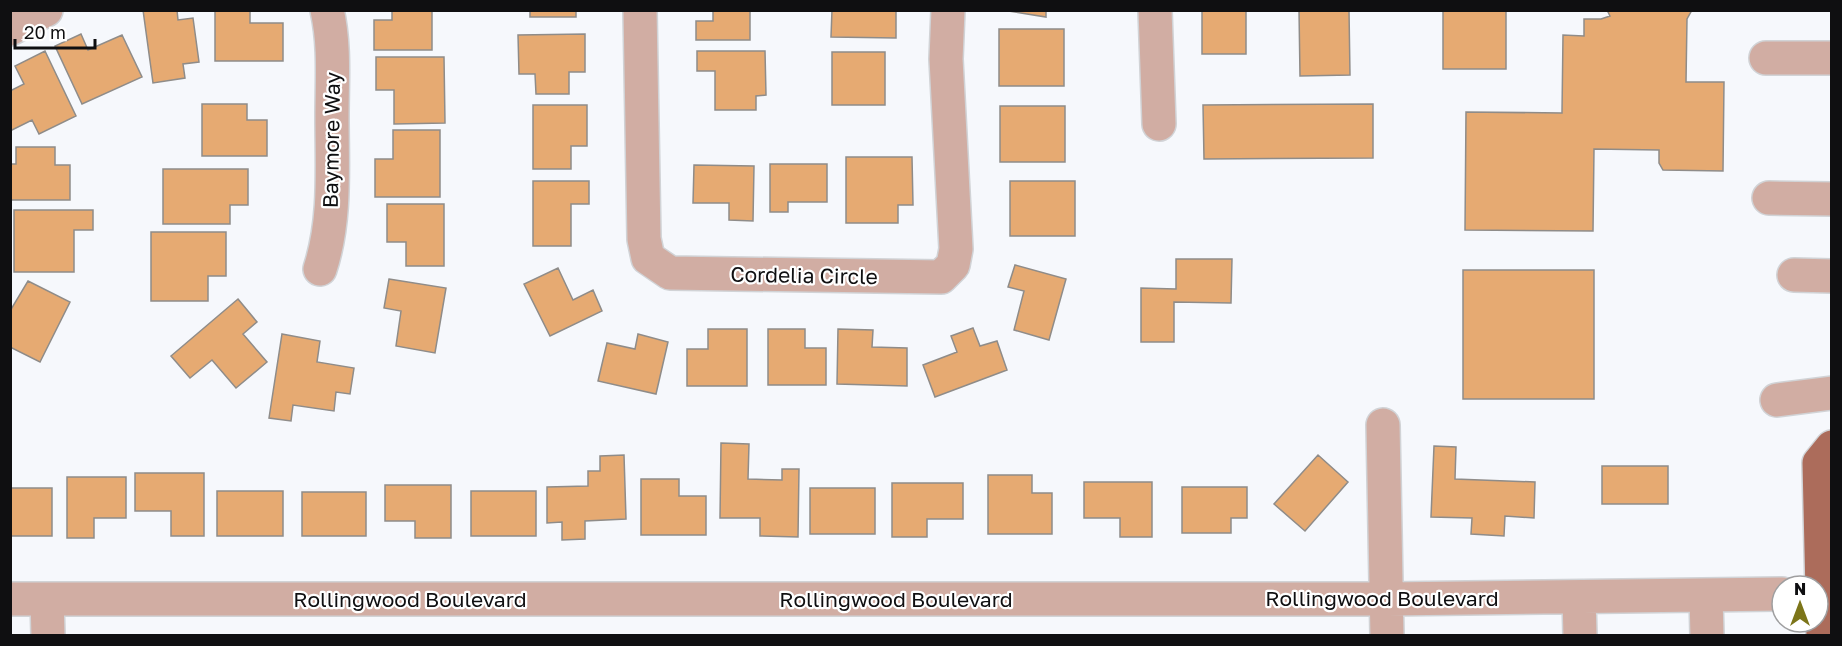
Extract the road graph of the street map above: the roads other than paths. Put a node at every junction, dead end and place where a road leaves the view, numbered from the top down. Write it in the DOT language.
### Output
graph roads {
  1 [pos="46,10"];
  2 [pos="327,10"];
  3 [pos="640,10"];
  4 [pos="948,10"];
  5 [pos="1155,10"];
  6 [pos="10,29"];
  7 [pos="1766,58"];
  8 [pos="1832,58"];
  9 [pos="1159,124"];
  10 [pos="1769,198"];
  11 [pos="1832,199"];
  12 [pos="320,268"];
  13 [pos="1794,275"];
  14 [pos="1832,276"];
  15 [pos="1832,393"];
  16 [pos="1777,400"];
  17 [pos="1383,425"];
  18 [pos="1832,447"];
  19 [pos="1823,574"];
  20 [pos="1770,594"];
  21 [pos="1706,596"];
  22 [pos="1580,597"];
  23 [pos="10,599"];
  24 [pos="47,599"];
  25 [pos="1388,599"];
  26 [pos="48,636"];
  27 [pos="1388,636"];
  28 [pos="1580,636"];
  29 [pos="1707,636"];
  1 -- 6 [label="street"];
  2 -- 12 [label="street, Baymore Way"];
  3 -- 4 [label="street, Cordelia Circle"];
  5 -- 9 [label="street"];
  7 -- 8 [label="street"];
  10 -- 11 [label="street"];
  13 -- 14 [label="street"];
  15 -- 16 [label="street"];
  17 -- 25 [label="street"];
  18 -- 19 [label="main road"];
  20 -- 21 [label="street, Rollingwood Boulevard"];
  21 -- 22 [label="street, Rollingwood Boulevard"];
  21 -- 29 [label="street"];
  22 -- 25 [label="street, Rollingwood Boulevard"];
  22 -- 28 [label="street"];
  23 -- 24 [label="street, Rollingwood Boulevard"];
  24 -- 25 [label="street, Rollingwood Boulevard"];
  24 -- 26 [label="street"];
  25 -- 27 [label="street"];
}
